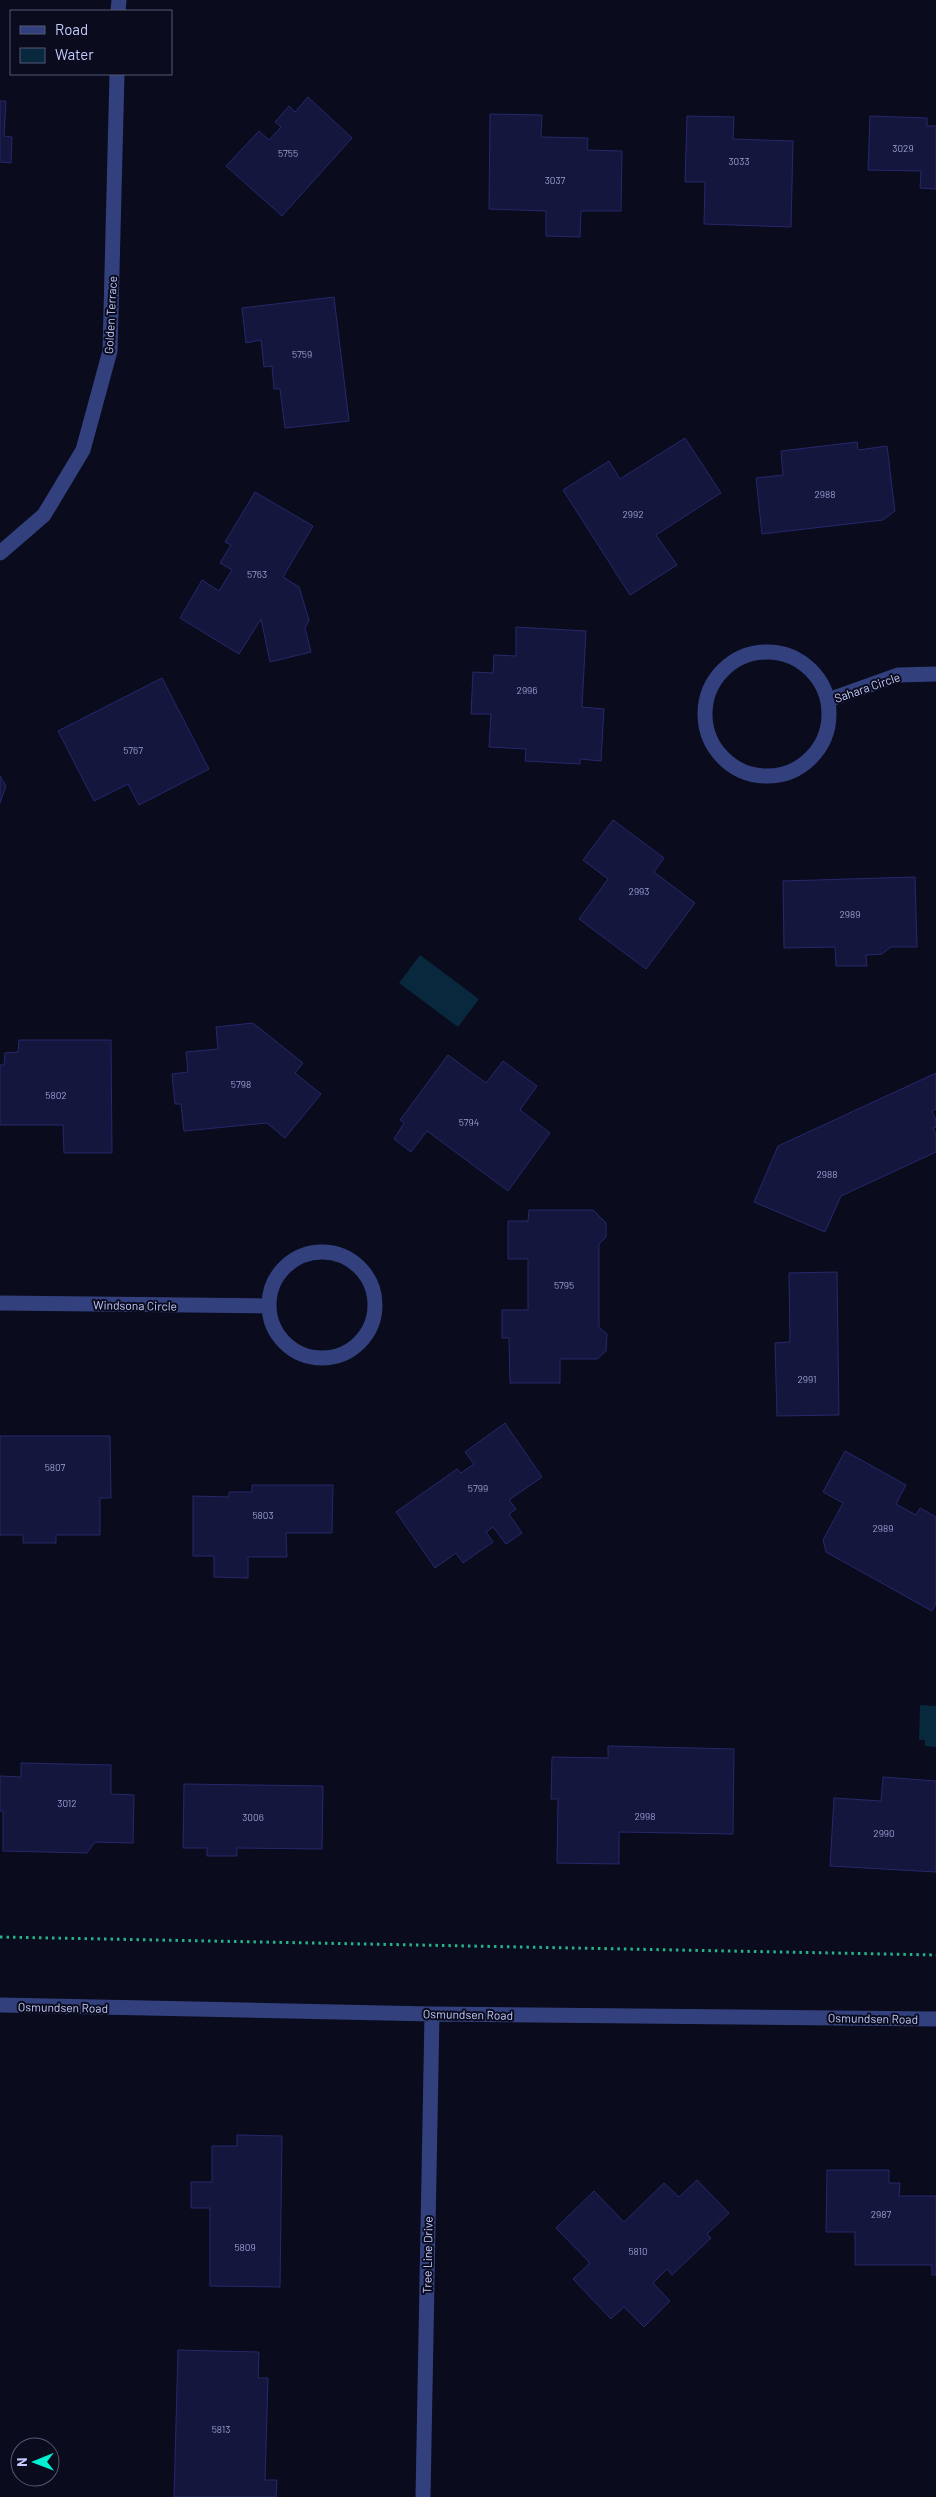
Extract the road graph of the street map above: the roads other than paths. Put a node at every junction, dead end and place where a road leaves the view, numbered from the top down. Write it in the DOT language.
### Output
graph roads {
  1 [pos="117,75"];
  2 [pos="0,553"];
  3 [pos="936,674"];
  4 [pos="828,700"];
  5 [pos="0,1303"];
  6 [pos="269,1306"];
  7 [pos="0,2005"];
  8 [pos="432,2014"];
  9 [pos="936,2019"];
  10 [pos="423,2497"];
  1 -- 2 [label="street, Golden Terrace"];
  3 -- 4 [label="street, Sahara Circle"];
  4 -- 4 [label="street, Sahara Circle"];
  5 -- 6 [label="street, Windsona Circle"];
  6 -- 6 [label="street"];
  7 -- 8 [label="street, Osmundsen Road"];
  8 -- 9 [label="street, Osmundsen Road"];
  8 -- 10 [label="street, Tree Line Drive"];
}
